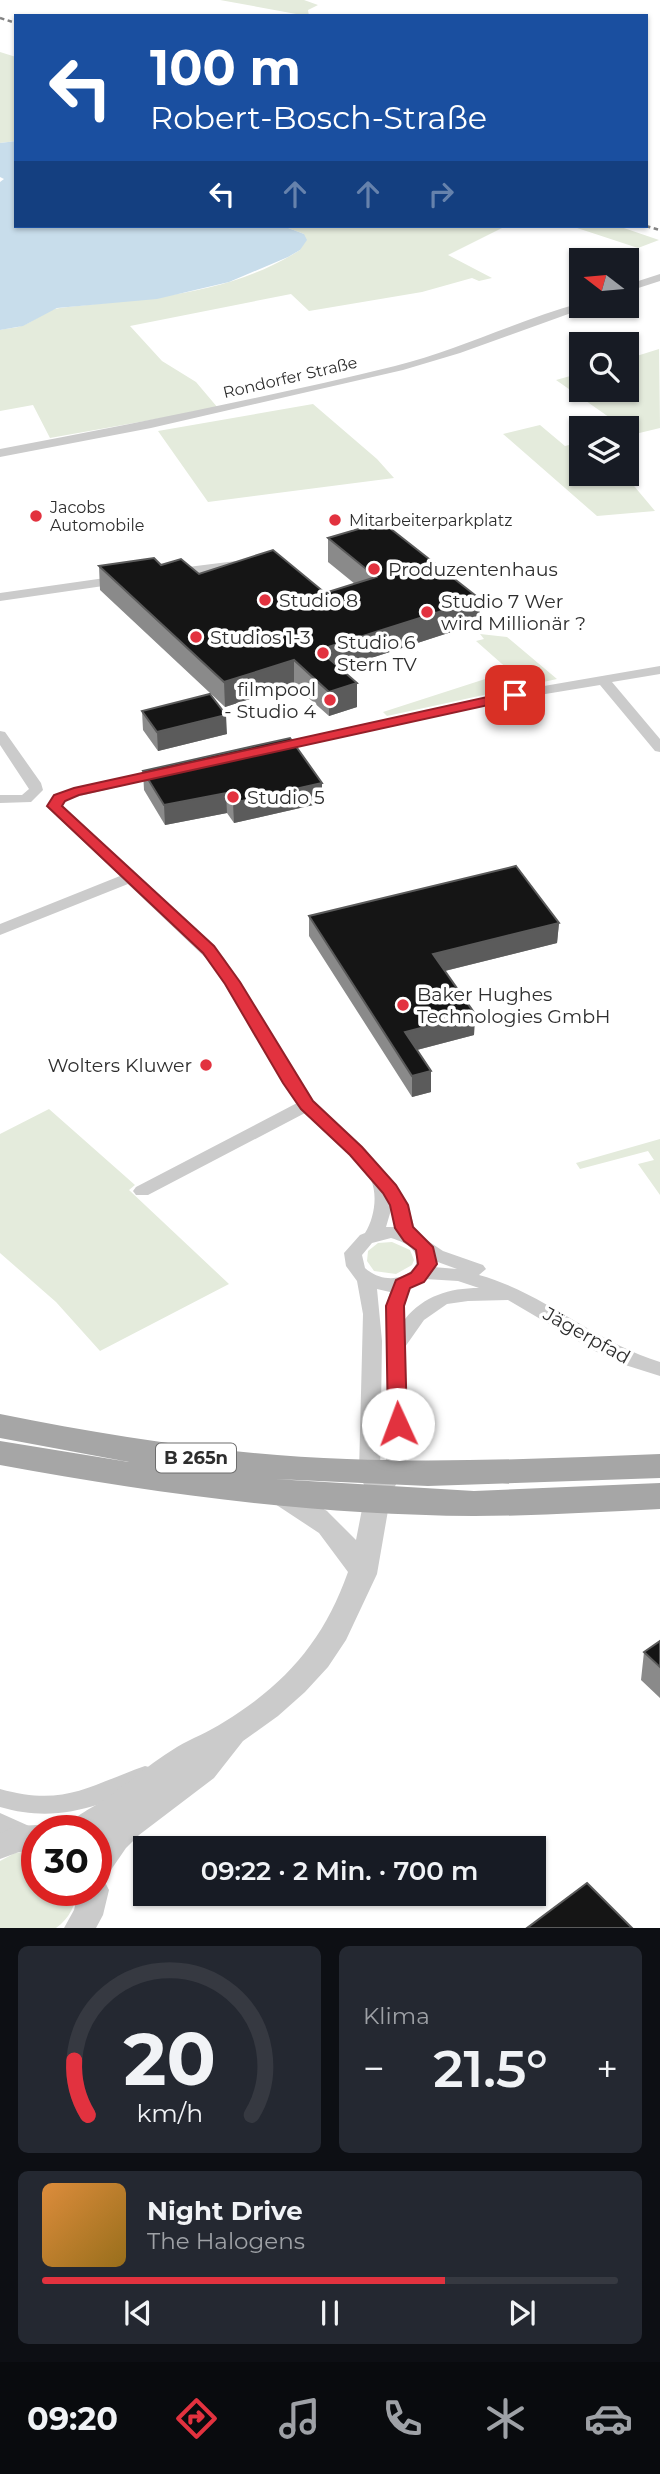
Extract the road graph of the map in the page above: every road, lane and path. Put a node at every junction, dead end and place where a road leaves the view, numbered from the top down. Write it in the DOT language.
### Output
graph roads {
  1 [pos="660,277"];
  2 [pos="639,284"];
  3 [pos="569,310"];
  4 [pos="0,453"];
  5 [pos="249,563"];
  6 [pos="155,576"];
  7 [pos="129,579"];
  8 [pos="0,597"];
  9 [pos="660,670"];
  10 [pos="603,680"];
  11 [pos="0,735"];
  12 [pos="660,748"];
  13 [pos="264,750"];
  14 [pos="183,768"];
  15 [pos="0,799"];
  16 [pos="54,806"];
  17 [pos="131,877"];
  18 [pos="0,930"];
  19 [pos="307,1105"];
  20 [pos="380,1180"];
  21 [pos="142,1191"];
  22 [pos="372,1236"];
  23 [pos="417,1242"];
  24 [pos="423,1272"];
  25 [pos="365,1279"];
  26 [pos="402,1284"];
  27 [pos="517,1296"];
  28 [pos="396,1348"];
  29 [pos="660,1369"];
  30 [pos="0,1426"];
  31 [pos="0,1453"];
  32 [pos="660,1466"];
  33 [pos="380,1481"];
  34 [pos="278,1493"];
  35 [pos="660,1496"];
  36 [pos="363,1574"];
  37 [pos="237,1729"];
  38 [pos="184,1757"];
  39 [pos="0,1798"];
  40 [pos="109,1815"];
  41 [pos="0,1823"];
  42 [pos="21,1832"];
  43 [pos="21,1841"];
  44 [pos="112,1842"];
  45 [pos="0,1846"];
  46 [pos="90,1906"];
  47 [pos="80,1927"];
  1 -- 2 [label="street"];
  3 -- 4 [label="street, Rondorfer Straße"];
  5 -- 6 [label="street"];
  7 -- 8 [label="street"];
  9 -- 10 [label="street"];
  10 -- 12 [label="street"];
  10 -- 13 [label="street"];
  11 -- 15 [label="street"];
  14 -- 16 [label="street"];
  16 -- 17 [label="street"];
  17 -- 18 [label="street"];
  17 -- 19 [label="street"];
  19 -- 20 [label="street"];
  19 -- 21 [label="street"];
  20 -- 22 [label="street"];
  20 -- 23 [label="street"];
  22 -- 23 [label="street"];
  22 -- 25 [label="street"];
  23 -- 24 [label="street"];
  23 -- 27 [label="street"];
  24 -- 26 [label="street"];
  24 -- 27 [label="street"];
  25 -- 26 [label="street"];
  25 -- 33 [label="street"];
  26 -- 28 [label="street"];
  27 -- 28 [label="street"];
  27 -- 29 [label="street, Jägerpfad"];
  28 -- 33 [label="street"];
  30 -- 33 [label="main road, B 265n"];
  31 -- 34 [label="main road, B 265n"];
  32 -- 33 [label="main road, B 265n"];
  33 -- 34 [label="main road, B 265n"];
  33 -- 35 [label="main road, B 265n"];
  33 -- 36 [label="street"];
  34 -- 36 [label="street"];
  36 -- 37 [label="street"];
  37 -- 38 [label="street"];
  37 -- 44 [label="street"];
  38 -- 39 [label="street"];
  38 -- 40 [label="street"];
  41 -- 42 [label="street"];
  43 -- 45 [label="street"];
  46 -- 47 [label="street"];
}
